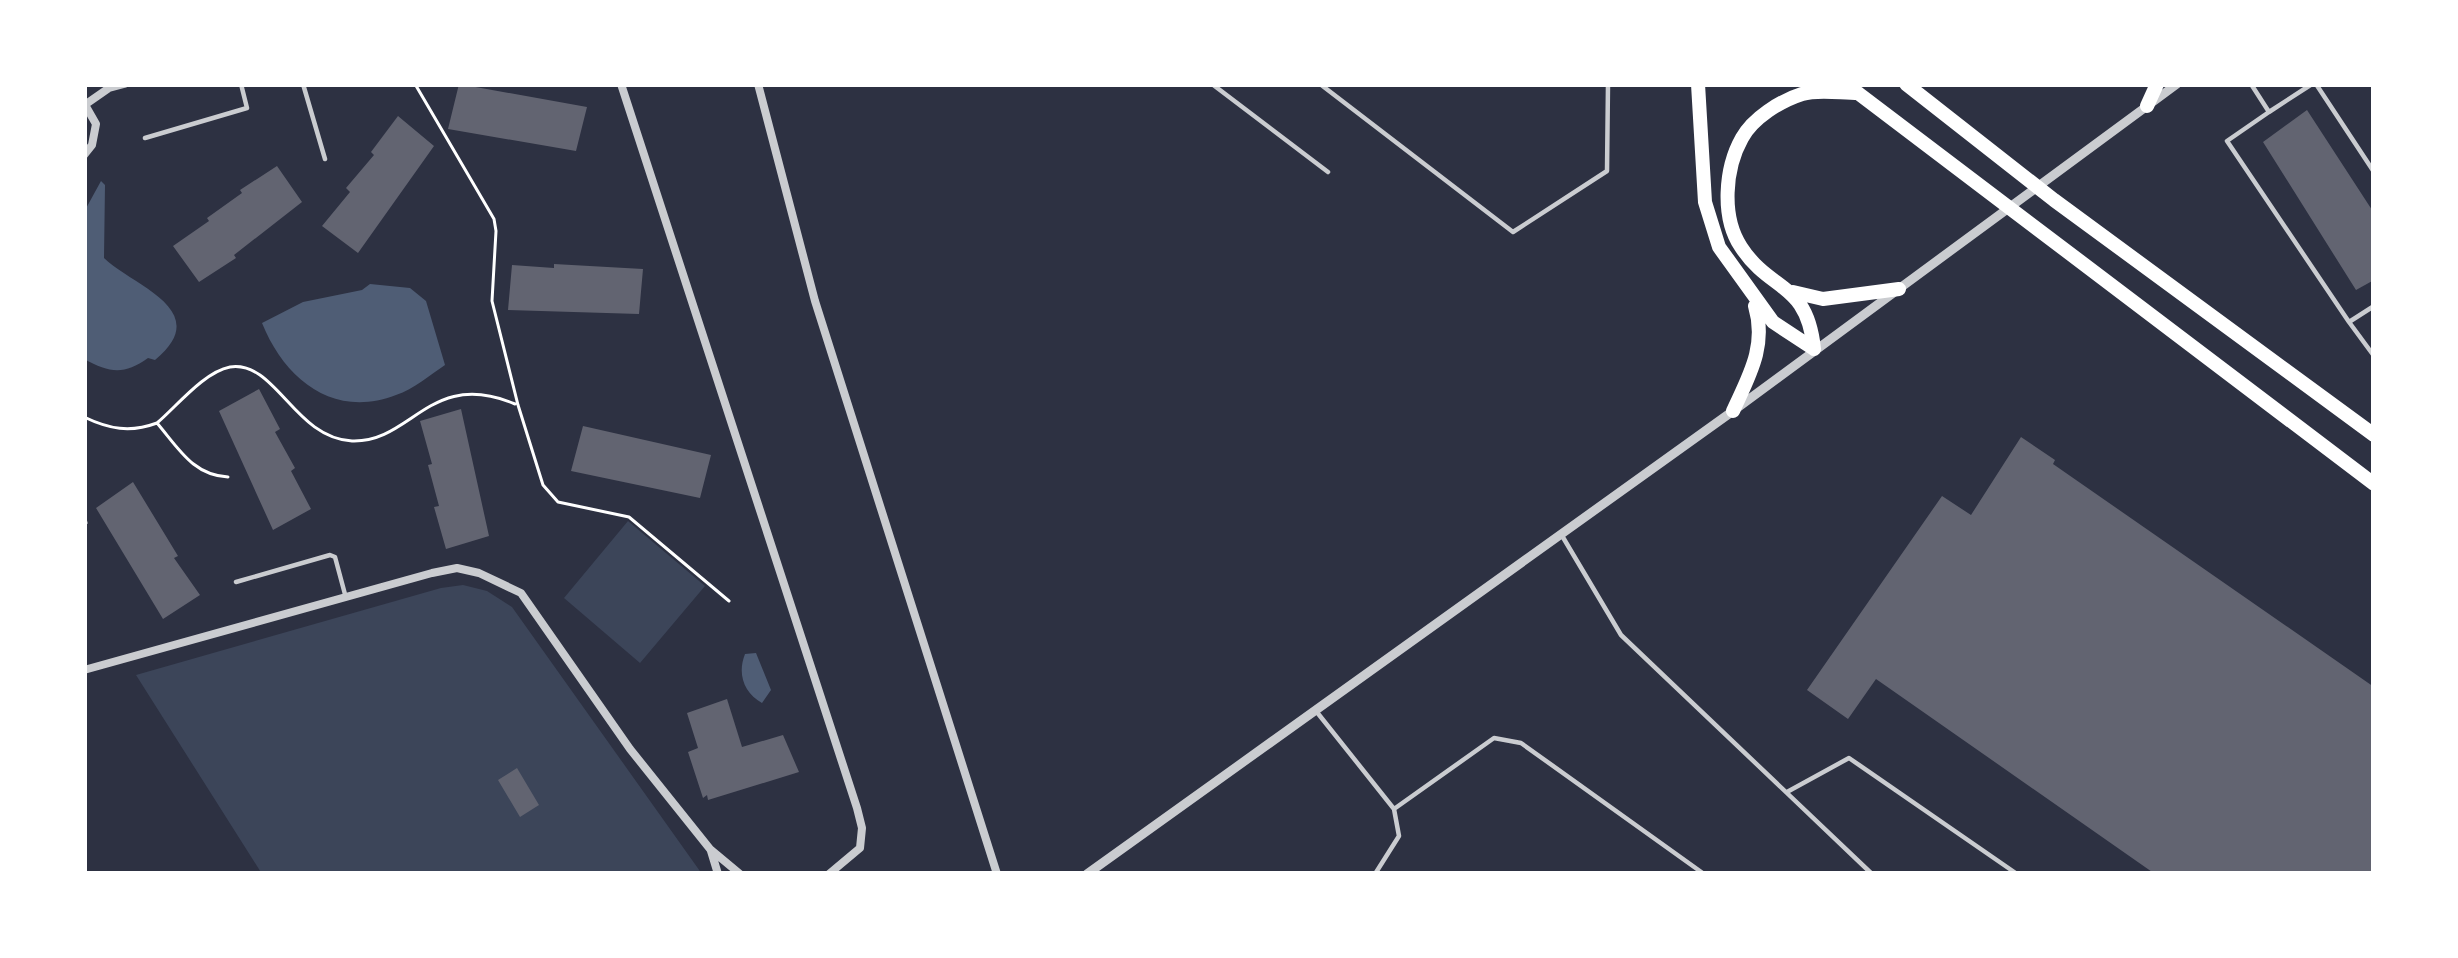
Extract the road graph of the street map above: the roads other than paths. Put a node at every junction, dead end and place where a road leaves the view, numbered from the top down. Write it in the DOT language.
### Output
graph roads {
  1 [pos="124,84"];
  2 [pos="241,84"];
  3 [pos="303,84"];
  4 [pos="621,84"];
  5 [pos="758,84"];
  6 [pos="1212,84"];
  7 [pos="1320,84"];
  8 [pos="1609,84"];
  9 [pos="1697,84"];
  10 [pos="2157,84"];
  11 [pos="2177,84"];
  12 [pos="2251,84"];
  13 [pos="2314,84"];
  14 [pos="1852,88"];
  15 [pos="1913,88"];
  16 [pos="85,104"];
  17 [pos="2146,106"];
  18 [pos="2269,112"];
  19 [pos="145,138"];
  20 [pos="84,155"];
  21 [pos="325,159"];
  22 [pos="1328,172"];
  23 [pos="2374,172"];
  24 [pos="1899,289"];
  25 [pos="1793,292"];
  26 [pos="1751,296"];
  27 [pos="2374,306"];
  28 [pos="2349,322"];
  29 [pos="1814,349"];
  30 [pos="2374,356"];
  31 [pos="1733,411"];
  32 [pos="2374,435"];
  33 [pos="2374,484"];
  34 [pos="1561,534"];
  35 [pos="236,582"];
  36 [pos="346,598"];
  37 [pos="84,670"];
  38 [pos="1316,711"];
  39 [pos="1786,792"];
  40 [pos="1394,809"];
  41 [pos="710,849"];
  42 [pos="718,874"];
  43 [pos="740,874"];
  44 [pos="829,874"];
  45 [pos="997,874"];
  46 [pos="1087,874"];
  47 [pos="1375,874"];
  48 [pos="1704,874"];
  49 [pos="1872,874"];
  50 [pos="2018,874"];
  1 -- 16 [label="street"];
  2 -- 19 [label="lane"];
  3 -- 21 [label="lane"];
  4 -- 44 [label="street"];
  5 -- 45 [label="street"];
  6 -- 22 [label="lane"];
  7 -- 8 [label="lane"];
  9 -- 26 [label="highway"];
  10 -- 17 [label="highway"];
  11 -- 17 [label="street"];
  12 -- 18 [label="lane"];
  13 -- 18 [label="lane"];
  13 -- 23 [label="lane"];
  14 -- 25 [label="highway"];
  14 -- 33 [label="highway"];
  15 -- 32 [label="highway"];
  16 -- 20 [label="street"];
  17 -- 24 [label="street"];
  18 -- 28 [label="lane"];
  24 -- 25 [label="highway"];
  24 -- 29 [label="street"];
  25 -- 29 [label="highway"];
  26 -- 29 [label="highway"];
  26 -- 31 [label="highway"];
  27 -- 28 [label="lane"];
  28 -- 30 [label="lane"];
  29 -- 31 [label="street"];
  31 -- 34 [label="street"];
  34 -- 38 [label="street"];
  34 -- 39 [label="lane"];
  35 -- 36 [label="lane"];
  36 -- 37 [label="street"];
  36 -- 41 [label="street"];
  38 -- 40 [label="lane"];
  38 -- 46 [label="street"];
  39 -- 49 [label="lane"];
  39 -- 50 [label="lane"];
  40 -- 47 [label="lane"];
  40 -- 48 [label="lane"];
  41 -- 42 [label="street"];
  41 -- 43 [label="street"];
}
